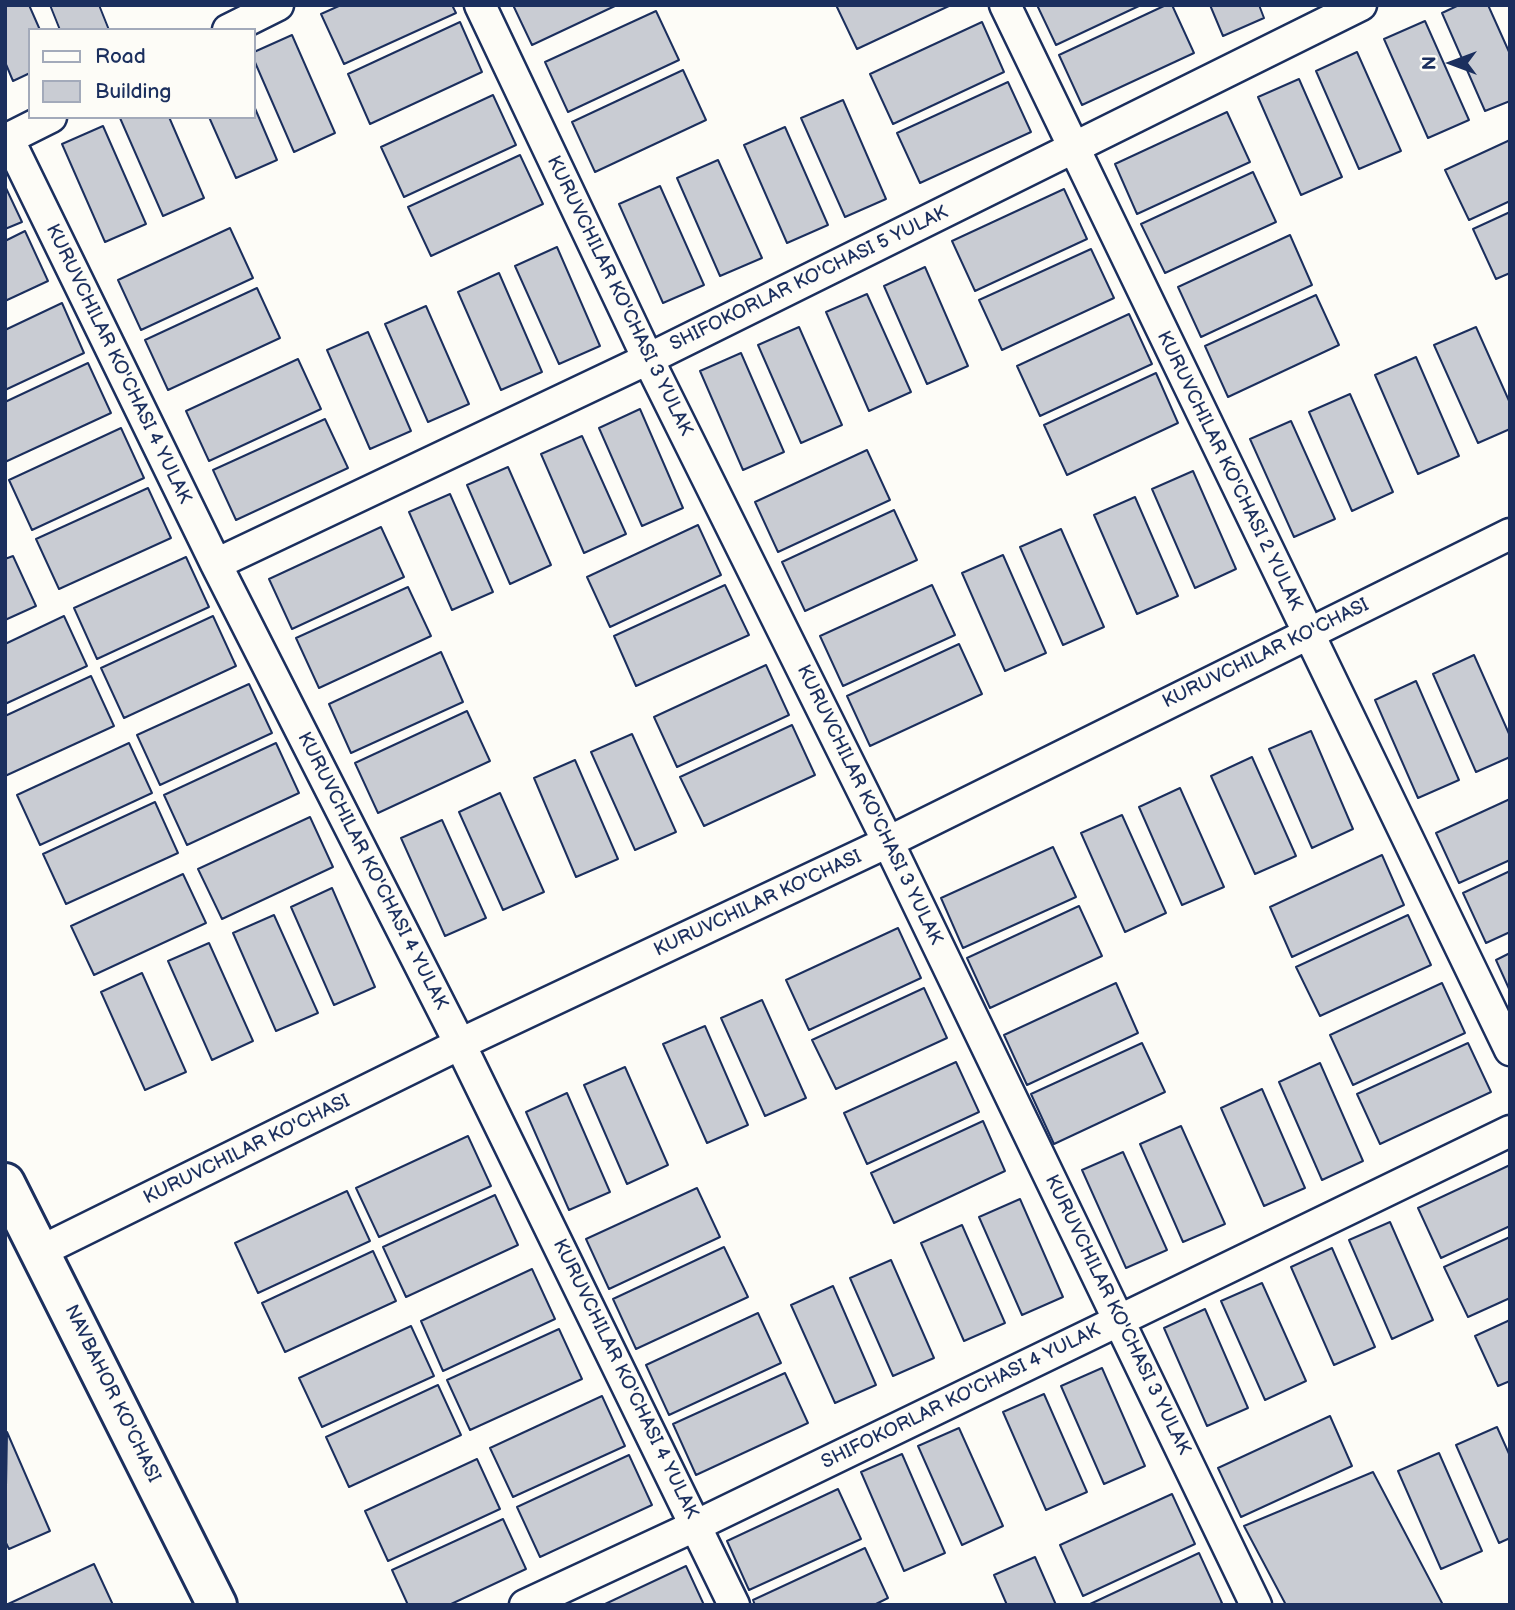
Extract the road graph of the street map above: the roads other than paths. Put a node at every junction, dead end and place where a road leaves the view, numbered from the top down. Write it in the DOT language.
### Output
graph roads {
  1 [pos="278,5"];
  2 [pos="480,5"];
  3 [pos="1005,5"];
  4 [pos="1361,5"];
  5 [pos="232,28"];
  6 [pos="47,119"];
  7 [pos="7,139"];
  8 [pos="1074,149"];
  9 [pos="648,359"];
  10 [pos="1510,534"];
  11 [pos="216,564"];
  12 [pos="1307,633"];
  13 [pos="888,842"];
  14 [pos="460,1044"];
  15 [pos="1510,1050"];
  16 [pos="1510,1131"];
  17 [pos="5,1183"];
  18 [pos="41,1251"];
  19 [pos="1120,1320"];
  20 [pos="696,1525"];
  21 [pos="217,1605"];
  22 [pos="525,1605"];
  23 [pos="734,1605"];
  24 [pos="1256,1605"];
  1 -- 5 [label="street"];
  2 -- 9 [label="street, KURUVCHILAR KO'CHASI 3 YULAK"];
  3 -- 8 [label="street, KURUVCHILAR KO'CHASI 2 YULAK"];
  4 -- 8 [label="street, SHIFOKORLAR KO'CHASI 5 YULAK"];
  6 -- 7 [label="street"];
  7 -- 11 [label="street, KURUVCHILAR KO'CHASI 4 YULAK"];
  8 -- 9 [label="street, SHIFOKORLAR KO'CHASI 5 YULAK"];
  8 -- 12 [label="street, KURUVCHILAR KO'CHASI 2 YULAK"];
  9 -- 11 [label="street, SHIFOKORLAR KO'CHASI 5 YULAK"];
  9 -- 13 [label="street, KURUVCHILAR KO'CHASI 3 YULAK"];
  10 -- 12 [label="street, KURUVCHILAR KO'CHASI"];
  11 -- 14 [label="street, KURUVCHILAR KO'CHASI 4 YULAK"];
  12 -- 13 [label="street, KURUVCHILAR KO'CHASI"];
  12 -- 15 [label="street, KURUVCHILAR KO'CHASI 2 YULAK"];
  13 -- 14 [label="street, KURUVCHILAR KO'CHASI"];
  13 -- 19 [label="street, KURUVCHILAR KO'CHASI 3 YULAK"];
  14 -- 18 [label="street, KURUVCHILAR KO'CHASI"];
  14 -- 20 [label="street, KURUVCHILAR KO'CHASI 4 YULAK"];
  16 -- 19 [label="street, SHIFOKORLAR KO'CHASI 4 YULAK"];
  17 -- 18 [label="main road, NAVBAHOR KO'CHASI"];
  18 -- 21 [label="main road, NAVBAHOR KO'CHASI"];
  19 -- 20 [label="street, SHIFOKORLAR KO'CHASI 4 YULAK"];
  19 -- 24 [label="street, KURUVCHILAR KO'CHASI 3 YULAK"];
  20 -- 22 [label="street, SHIFOKORLAR KO'CHASI 4 YULAK"];
  20 -- 23 [label="street, KURUVCHILAR KO'CHASI 4 YULAK"];
}
